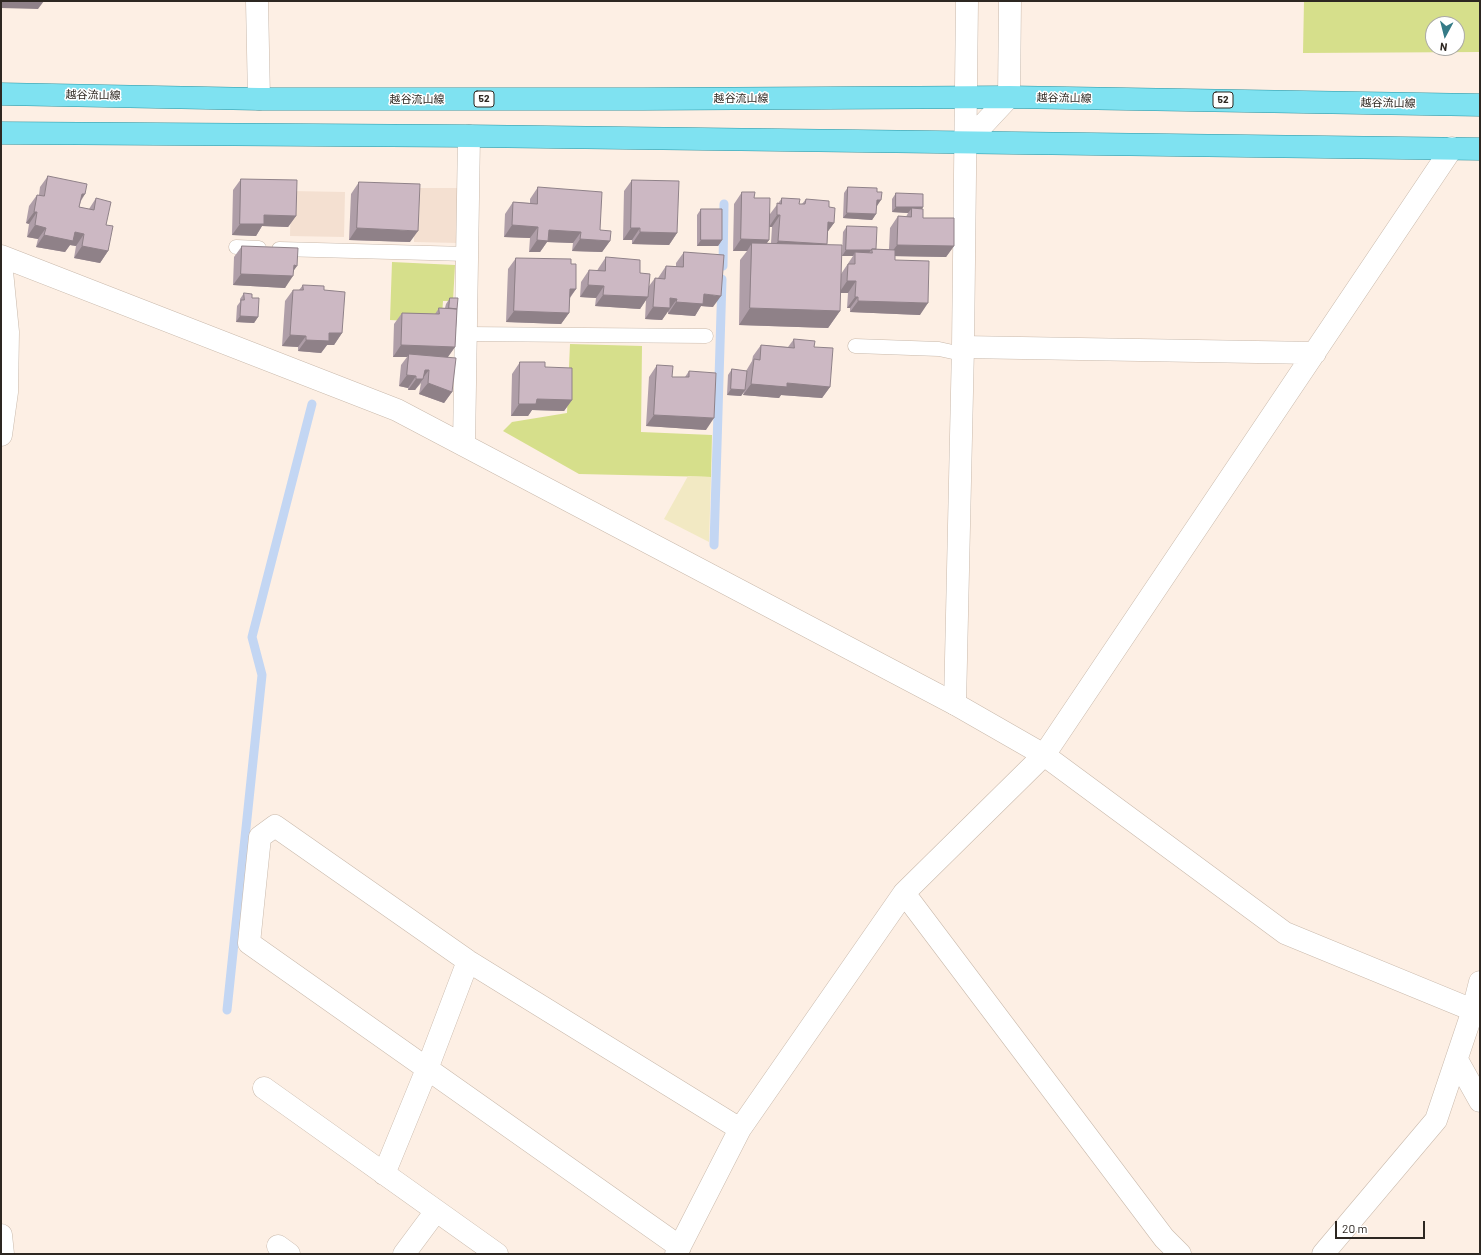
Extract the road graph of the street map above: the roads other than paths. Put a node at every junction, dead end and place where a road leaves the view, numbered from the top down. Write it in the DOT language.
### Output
graph roads {
  1 [pos="258,1"];
  2 [pos="967,1"];
  3 [pos="1010,1"];
  4 [pos="1,94"];
  5 [pos="966,96"];
  6 [pos="1009,97"];
  7 [pos="259,99"];
  8 [pos="1480,105"];
  9 [pos="1,133"];
  10 [pos="469,136"];
  11 [pos="966,143"];
  12 [pos="1452,148"];
  13 [pos="1480,149"];
  14 [pos="236,248"];
  15 [pos="467,254"];
  16 [pos="1,256"];
  17 [pos="1,261"];
  18 [pos="466,334"];
  19 [pos="706,336"];
  20 [pos="854,346"];
  21 [pos="962,350"];
  22 [pos="1315,353"];
  23 [pos="1,435"];
  24 [pos="464,445"];
  25 [pos="955,704"];
  26 [pos="1044,755"];
  27 [pos="904,893"];
  28 [pos="468,961"];
  29 [pos="1480,982"];
  30 [pos="1477,1011"];
  31 [pos="1457,1060"];
  32 [pos="426,1069"];
  33 [pos="264,1088"];
  34 [pos="1480,1101"];
  35 [pos="740,1129"];
  36 [pos="384,1174"];
  37 [pos="436,1211"];
  38 [pos="1,1235"];
  39 [pos="678,1250"];
  40 [pos="3,1254"];
  41 [pos="404,1254"];
  42 [pos="497,1254"];
  43 [pos="1180,1254"];
  44 [pos="1323,1254"];
  1 -- 7 [label="street"];
  2 -- 5 [label="street"];
  3 -- 6 [label="street"];
  4 -- 7 [label="main road, 越谷流山線 / 52"];
  5 -- 6 [label="main road, 越谷流山線 / 52"];
  5 -- 7 [label="main road, 越谷流山線 / 52"];
  5 -- 11 [label="street"];
  6 -- 8 [label="main road, 越谷流山線 / 52"];
  6 -- 11 [label="street"];
  9 -- 10 [label="main road"];
  10 -- 11 [label="main road"];
  10 -- 15 [label="street"];
  11 -- 12 [label="main road"];
  11 -- 21 [label="street"];
  12 -- 13 [label="main road"];
  12 -- 22 [label="street"];
  14 -- 15 [label="lane"];
  15 -- 18 [label="street"];
  16 -- 24 [label="street"];
  17 -- 23 [label="street"];
  18 -- 19 [label="lane"];
  18 -- 24 [label="street"];
  20 -- 21 [label="lane"];
  21 -- 22 [label="street"];
  21 -- 25 [label="street"];
  22 -- 26 [label="street"];
  24 -- 25 [label="street"];
  25 -- 26 [label="street"];
  26 -- 27 [label="street"];
  26 -- 30 [label="street"];
  27 -- 35 [label="street"];
  27 -- 43 [label="street"];
  28 -- 32 [label="street"];
  28 -- 32 [label="street"];
  28 -- 35 [label="street"];
  29 -- 30 [label="street"];
  30 -- 31 [label="street"];
  31 -- 34 [label="street"];
  31 -- 44 [label="street"];
  32 -- 36 [label="street"];
  32 -- 39 [label="street"];
  33 -- 36 [label="street"];
  35 -- 39 [label="street"];
  36 -- 37 [label="street"];
  37 -- 41 [label="street"];
  37 -- 42 [label="street"];
  38 -- 40 [label="street"];
}
